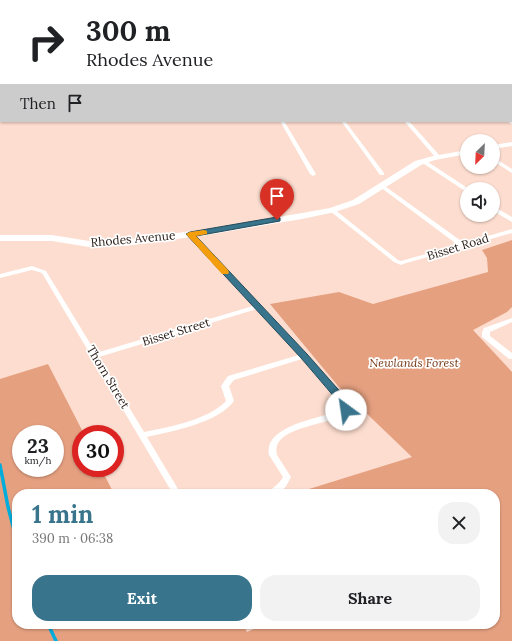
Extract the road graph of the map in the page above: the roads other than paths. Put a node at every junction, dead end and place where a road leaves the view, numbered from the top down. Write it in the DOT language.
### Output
graph roads {
  1 [pos="283,122"];
  2 [pos="345,122"];
  3 [pos="407,122"];
  4 [pos="512,144"];
  5 [pos="500,146"];
  6 [pos="460,153"];
  7 [pos="438,157"];
  8 [pos="423,161"];
  9 [pos="500,163"];
  10 [pos="512,171"];
  11 [pos="313,174"];
  12 [pos="382,174"];
  13 [pos="460,185"];
  14 [pos="382,186"];
  15 [pos="332,210"];
  16 [pos="500,212"];
  17 [pos="512,220"];
  18 [pos="512,231"];
  19 [pos="190,234"];
  20 [pos="0,238"];
  21 [pos="463,245"];
  22 [pos="0,276"];
  23 [pos="257,307"];
  24 [pos="512,320"];
  25 [pos="95,356"];
  26 [pos="304,356"];
  27 [pos="512,358"];
  28 [pos="142,435"];
  29 [pos="174,489"];
  30 [pos="278,489"];
  1 -- 11 [label="street"];
  2 -- 12 [label="street"];
  3 -- 7 [label="street"];
  4 -- 5 [label="main road"];
  6 -- 7 [label="main road, Rhodes Avenue"];
  7 -- 8 [label="main road, Rhodes Avenue"];
  8 -- 13 [label="street"];
  8 -- 14 [label="main road, Rhodes Avenue"];
  9 -- 10 [label="street"];
  14 -- 15 [label="main road, Rhodes Avenue"];
  14 -- 21 [label="street"];
  15 -- 19 [label="main road, Rhodes Avenue"];
  15 -- 21 [label="street, Bisset Road"];
  16 -- 17 [label="street"];
  18 -- 21 [label="street, Bisset Road"];
  19 -- 20 [label="main road, Rhodes Avenue"];
  19 -- 23 [label="street"];
  22 -- 25 [label="street, Thorn Street"];
  23 -- 25 [label="street, Bisset Street"];
  23 -- 26 [label="street"];
  24 -- 27 [label="street"];
  25 -- 28 [label="street, Thorn Street"];
  26 -- 28 [label="street"];
  26 -- 30 [label="street"];
  28 -- 29 [label="street, Thorn Street"];
}
